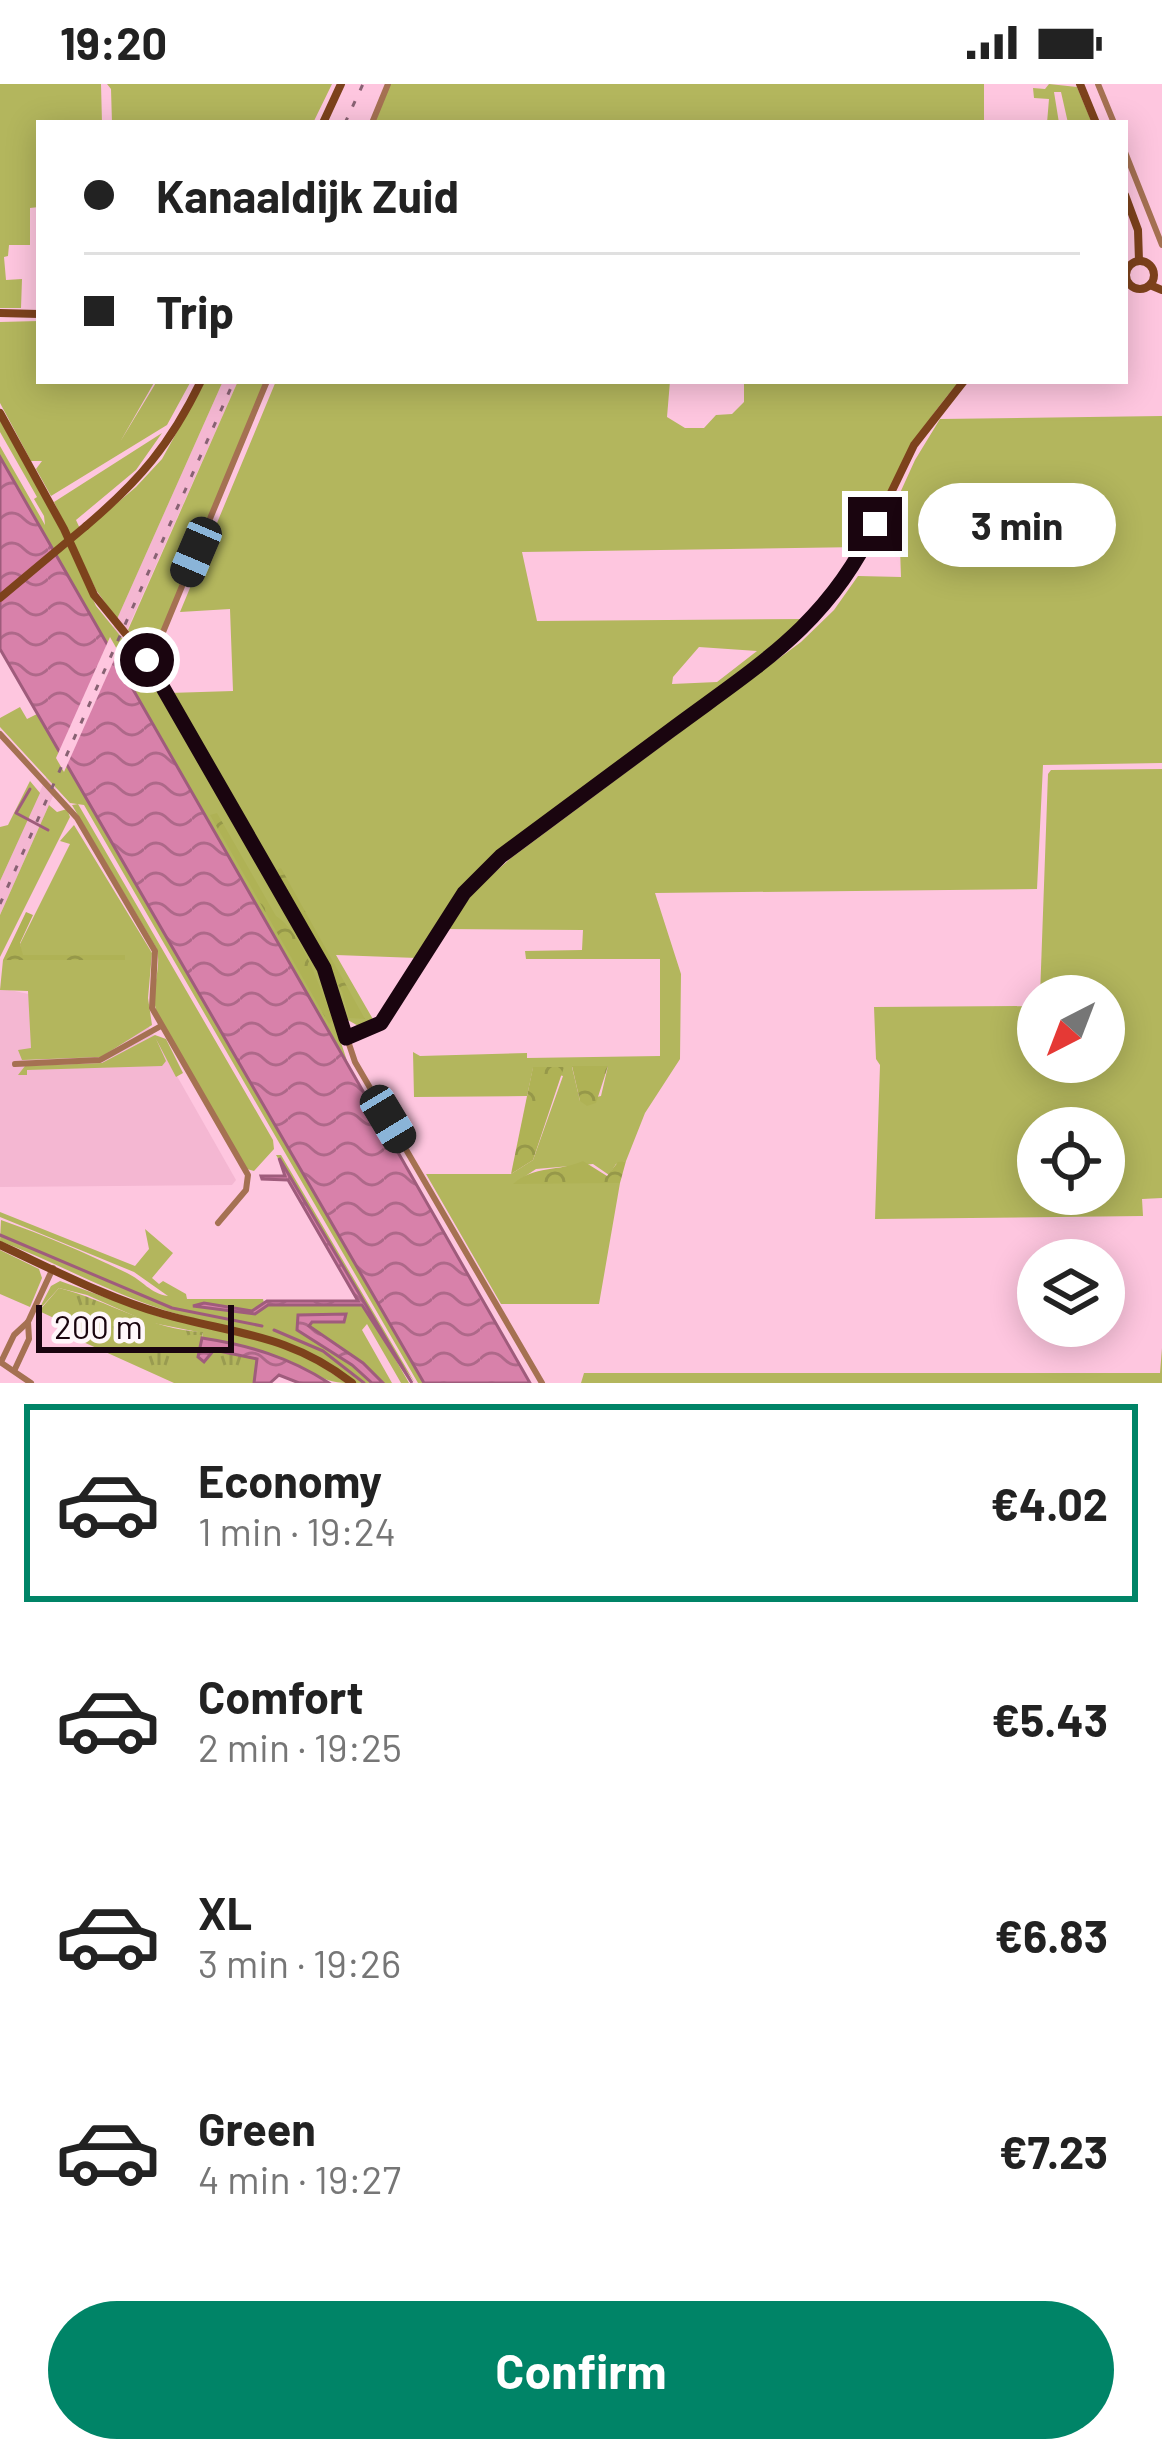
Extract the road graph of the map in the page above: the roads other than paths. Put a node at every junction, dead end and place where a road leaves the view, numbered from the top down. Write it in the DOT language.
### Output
graph roads {
  1 [pos="341,84"];
  2 [pos="388,84"];
  3 [pos="1080,84"];
  4 [pos="1098,84"];
  5 [pos="324,120"];
  6 [pos="373,120"];
  7 [pos="1095,120"];
  8 [pos="1113,120"];
  9 [pos="1128,160"];
  10 [pos="1128,203"];
  11 [pos="1162,245"];
  12 [pos="1139,261"];
  13 [pos="1128,268"];
  14 [pos="1128,282"];
  15 [pos="1150,285"];
  16 [pos="1162,290"];
  17 [pos="0,313"];
  18 [pos="36,314"];
  19 [pos="199,384"];
  20 [pos="267,384"];
  21 [pos="962,384"];
  22 [pos="0,413"];
  23 [pos="0,598"];
  24 [pos="147,660"];
  25 [pos="0,734"];
  26 [pos="161,1026"];
  27 [pos="346,1038"];
  28 [pos="15,1064"];
  29 [pos="218,1222"];
  30 [pos="0,1245"];
  31 [pos="53,1268"];
  32 [pos="28,1322"];
  33 [pos="1,1362"];
  34 [pos="16,1369"];
  35 [pos="31,1383"];
  36 [pos="352,1383"];
  37 [pos="542,1383"];
  1 -- 5 [label="street"];
  2 -- 6 [label="street"];
  3 -- 7 [label="street"];
  4 -- 8 [label="street"];
  9 -- 11 [label="street"];
  10 -- 12 [label="street"];
  12 -- 13 [label="street"];
  12 -- 15 [label="street"];
  14 -- 15 [label="street"];
  15 -- 16 [label="street"];
  17 -- 18 [label="street"];
  19 -- 23 [label="street, bridge"];
  20 -- 24 [label="street"];
  21 -- 27 [label="street"];
  22 -- 24 [label="street"];
  24 -- 27 [label="street"];
  25 -- 26 [label="street"];
  26 -- 28 [label="street"];
  26 -- 29 [label="street"];
  27 -- 37 [label="street"];
  30 -- 31 [label="street"];
  31 -- 32 [label="street"];
  31 -- 36 [label="street"];
  32 -- 33 [label="street"];
  32 -- 34 [label="street"];
  33 -- 34 [label="street"];
  34 -- 35 [label="street"];
}
